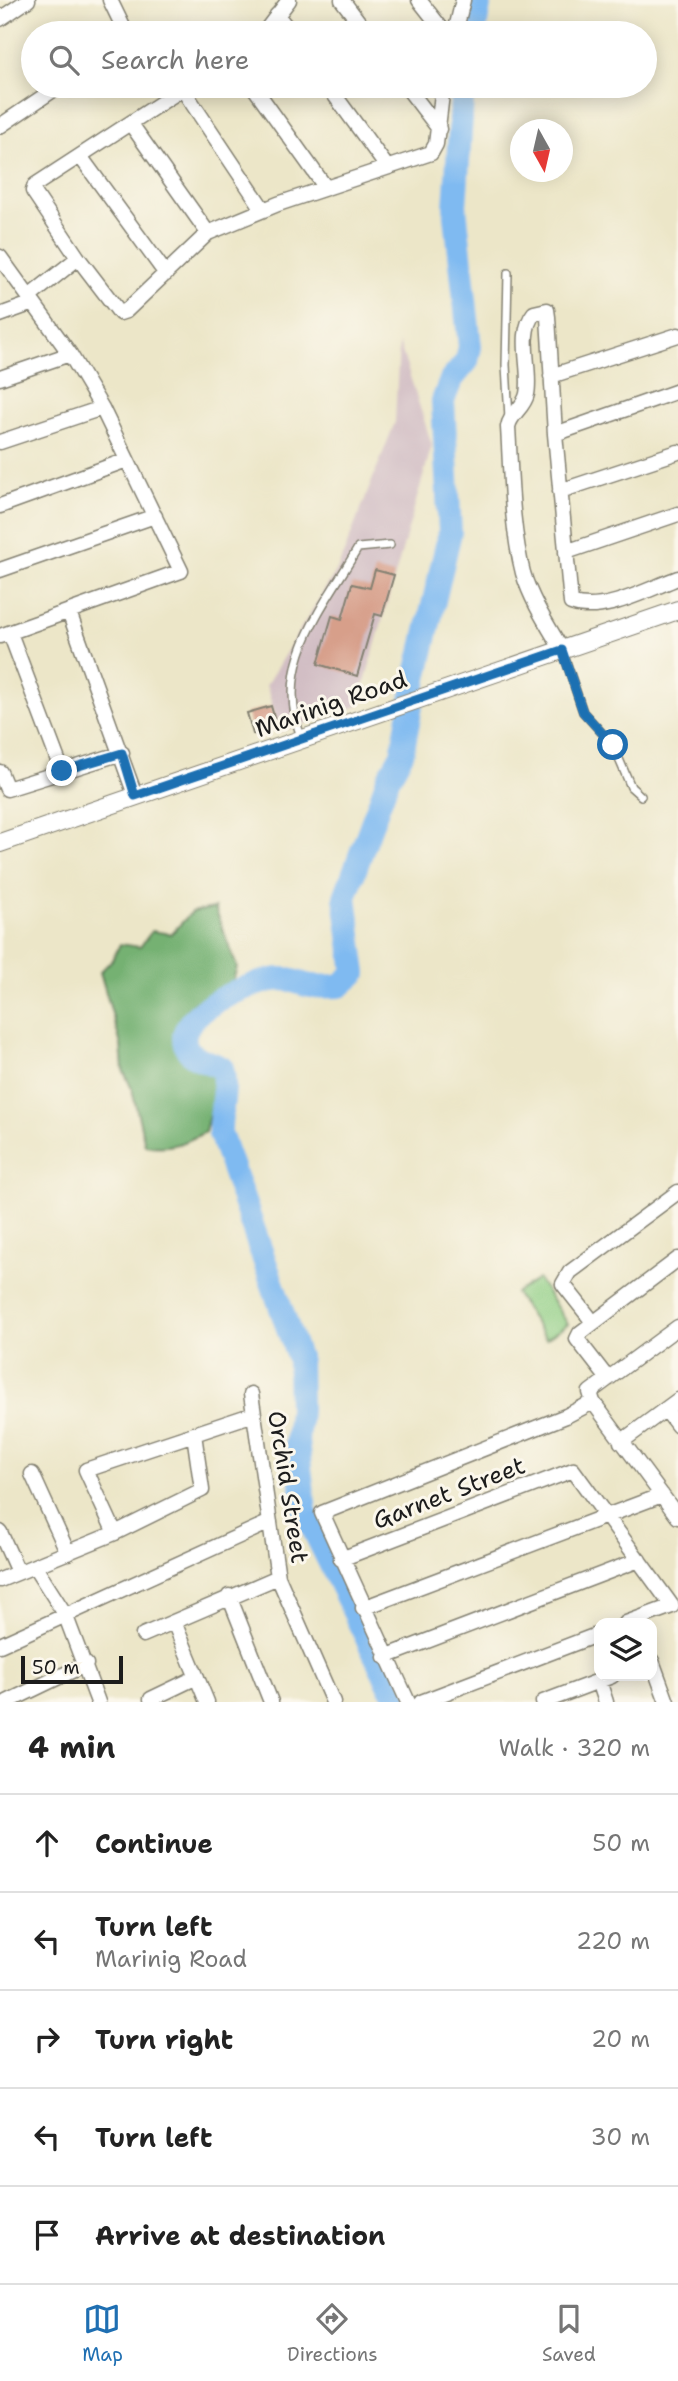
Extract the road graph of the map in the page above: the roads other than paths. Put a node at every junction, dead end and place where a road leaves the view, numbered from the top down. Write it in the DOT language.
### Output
graph roads {
  1 [pos="27,0"];
  2 [pos="110,0"];
  3 [pos="289,0"];
  4 [pos="342,0"];
  5 [pos="419,0"];
  6 [pos="463,0"];
  7 [pos="277,15"];
  8 [pos="0,19"];
  9 [pos="120,21"];
  10 [pos="273,21"];
  11 [pos="281,21"];
  12 [pos="358,21"];
  13 [pos="436,21"];
  14 [pos="458,21"];
  15 [pos="41,98"];
  16 [pos="168,98"];
  17 [pos="191,98"];
  18 [pos="262,98"];
  19 [pos="337,98"];
  20 [pos="416,98"];
  21 [pos="442,98"];
  22 [pos="131,124"];
  23 [pos="0,126"];
  24 [pos="439,129"];
  25 [pos="80,156"];
  26 [pos="387,167"];
  27 [pos="326,188"];
  28 [pos="263,209"];
  29 [pos="208,233"];
  30 [pos="0,257"];
  31 [pos="78,258"];
  32 [pos="508,273"];
  33 [pos="166,274"];
  34 [pos="31,300"];
  35 [pos="0,315"];
  36 [pos="678,335"];
  37 [pos="70,354"];
  38 [pos="551,376"];
  39 [pos="0,378"];
  40 [pos="678,391"];
  41 [pos="102,408"];
  42 [pos="509,419"];
  43 [pos="555,434"];
  44 [pos="0,442"];
  45 [pos="678,452"];
  46 [pos="127,460"];
  47 [pos="560,491"];
  48 [pos="0,506"];
  49 [pos="678,514"];
  50 [pos="155,516"];
  51 [pos="390,545"];
  52 [pos="566,552"];
  53 [pos="0,569"];
  54 [pos="678,578"];
  55 [pos="678,610"];
  56 [pos="69,612"];
  57 [pos="5,635"];
  58 [pos="562,650"];
  59 [pos="303,739"];
  60 [pos="122,753"];
  61 [pos="62,771"];
  62 [pos="0,772"];
  63 [pos="135,796"];
  64 [pos="641,796"];
  65 [pos="0,843"];
  66 [pos="678,1192"];
  67 [pos="678,1259"];
  68 [pos="593,1322"];
  69 [pos="678,1327"];
  70 [pos="608,1378"];
  71 [pos="251,1394"];
  72 [pos="678,1401"];
  73 [pos="593,1402"];
  74 [pos="666,1410"];
  75 [pos="254,1414"];
  76 [pos="678,1426"];
  77 [pos="194,1434"];
  78 [pos="621,1442"];
  79 [pos="32,1474"];
  80 [pos="662,1495"];
  81 [pos="608,1516"];
  82 [pos="678,1517"];
  83 [pos="270,1522"];
  84 [pos="0,1532"];
  85 [pos="115,1533"];
  86 [pos="68,1553"];
  87 [pos="341,1559"];
  88 [pos="639,1560"];
  89 [pos="35,1567"];
  90 [pos="18,1572"];
  91 [pos="278,1577"];
  92 [pos="0,1580"];
  93 [pos="229,1596"];
  94 [pos="363,1608"];
  95 [pos="65,1614"];
  96 [pos="640,1618"];
  97 [pos="174,1622"];
  98 [pos="143,1635"];
  99 [pos="594,1636"];
  100 [pos="0,1644"];
  101 [pos="385,1657"];
  102 [pos="86,1664"];
  103 [pos="657,1675"];
  104 [pos="197,1677"];
  105 [pos="597,1681"];
  106 [pos="605,1681"];
  107 [pos="151,1699"];
  108 [pos="547,1701"];
  109 [pos="7,1702"];
  110 [pos="98,1702"];
  111 [pos="207,1702"];
  112 [pos="271,1702"];
  113 [pos="333,1702"];
  114 [pos="408,1702"];
  115 [pos="421,1702"];
  116 [pos="606,1702"];
  117 [pos="667,1702"];
  1 -- 8 [label="street"];
  2 -- 9 [label="street"];
  3 -- 7 [label="street"];
  4 -- 12 [label="street"];
  5 -- 13 [label="street"];
  6 -- 14 [label="street"];
  7 -- 10 [label="street"];
  7 -- 11 [label="street"];
  15 -- 23 [label="street"];
  16 -- 22 [label="street"];
  17 -- 28 [label="street"];
  18 -- 27 [label="street"];
  19 -- 26 [label="street"];
  20 -- 24 [label="street"];
  21 -- 24 [label="street"];
  22 -- 25 [label="street"];
  22 -- 29 [label="street"];
  24 -- 26 [label="street"];
  25 -- 31 [label="street"];
  25 -- 33 [label="street"];
  26 -- 27 [label="street"];
  27 -- 28 [label="street"];
  28 -- 29 [label="street"];
  29 -- 33 [label="street"];
  30 -- 34 [label="street"];
  31 -- 33 [label="street"];
  31 -- 34 [label="street"];
  32 -- 42 [label="lane"];
  34 -- 35 [label="street"];
  34 -- 37 [label="street"];
  36 -- 38 [label="street"];
  37 -- 39 [label="street"];
  37 -- 41 [label="street"];
  38 -- 42 [label="street"];
  38 -- 43 [label="street"];
  40 -- 43 [label="street"];
  41 -- 44 [label="street"];
  41 -- 46 [label="street"];
  42 -- 58 [label="street"];
  43 -- 47 [label="street"];
  45 -- 47 [label="street"];
  46 -- 48 [label="street"];
  46 -- 50 [label="street"];
  47 -- 52 [label="street"];
  49 -- 52 [label="street"];
  50 -- 53 [label="street"];
  50 -- 56 [label="street"];
  51 -- 59 [label="lane"];
  52 -- 54 [label="street"];
  55 -- 58 [label="street, Marinig Road"];
  56 -- 57 [label="street"];
  56 -- 60 [label="street"];
  57 -- 61 [label="street"];
  58 -- 59 [label="street, Marinig Road"];
  58 -- 64 [label="lane"];
  59 -- 63 [label="street, Marinig Road"];
  60 -- 61 [label="street"];
  60 -- 63 [label="street"];
  61 -- 62 [label="street"];
  63 -- 65 [label="street, Marinig Road"];
  66 -- 68 [label="street"];
  67 -- 68 [label="street"];
  68 -- 70 [label="street"];
  69 -- 70 [label="street"];
  70 -- 73 [label="street"];
  71 -- 75 [label="street, Orchid Street"];
  72 -- 74 [label="street"];
  73 -- 78 [label="street"];
  73 -- 87 [label="street"];
  74 -- 76 [label="street"];
  74 -- 78 [label="street"];
  75 -- 77 [label="street"];
  75 -- 83 [label="street, Orchid Street"];
  77 -- 85 [label="street"];
  77 -- 85 [label="street"];
  78 -- 80 [label="street"];
  79 -- 86 [label="street"];
  80 -- 81 [label="street"];
  80 -- 82 [label="street"];
  81 -- 87 [label="street, Garnet Street"];
  81 -- 88 [label="street"];
  81 -- 94 [label="street"];
  83 -- 91 [label="street, Orchid Street"];
  83 -- 95 [label="street"];
  84 -- 90 [label="street"];
  85 -- 86 [label="street"];
  86 -- 89 [label="street"];
  87 -- 94 [label="street"];
  88 -- 96 [label="street"];
  88 -- 101 [label="street"];
  89 -- 90 [label="street"];
  89 -- 95 [label="street"];
  90 -- 92 [label="street"];
  91 -- 93 [label="street"];
  91 -- 113 [label="street, Orchid Street"];
  93 -- 97 [label="street"];
  93 -- 112 [label="street"];
  94 -- 101 [label="street"];
  95 -- 100 [label="street"];
  95 -- 102 [label="street"];
  97 -- 98 [label="street"];
  97 -- 104 [label="street"];
  99 -- 115 [label="street"];
  101 -- 114 [label="street"];
  102 -- 109 [label="street"];
  102 -- 110 [label="street"];
  103 -- 117 [label="street"];
  104 -- 107 [label="street"];
  104 -- 111 [label="street"];
  105 -- 108 [label="street"];
  106 -- 116 [label="street"];
}
